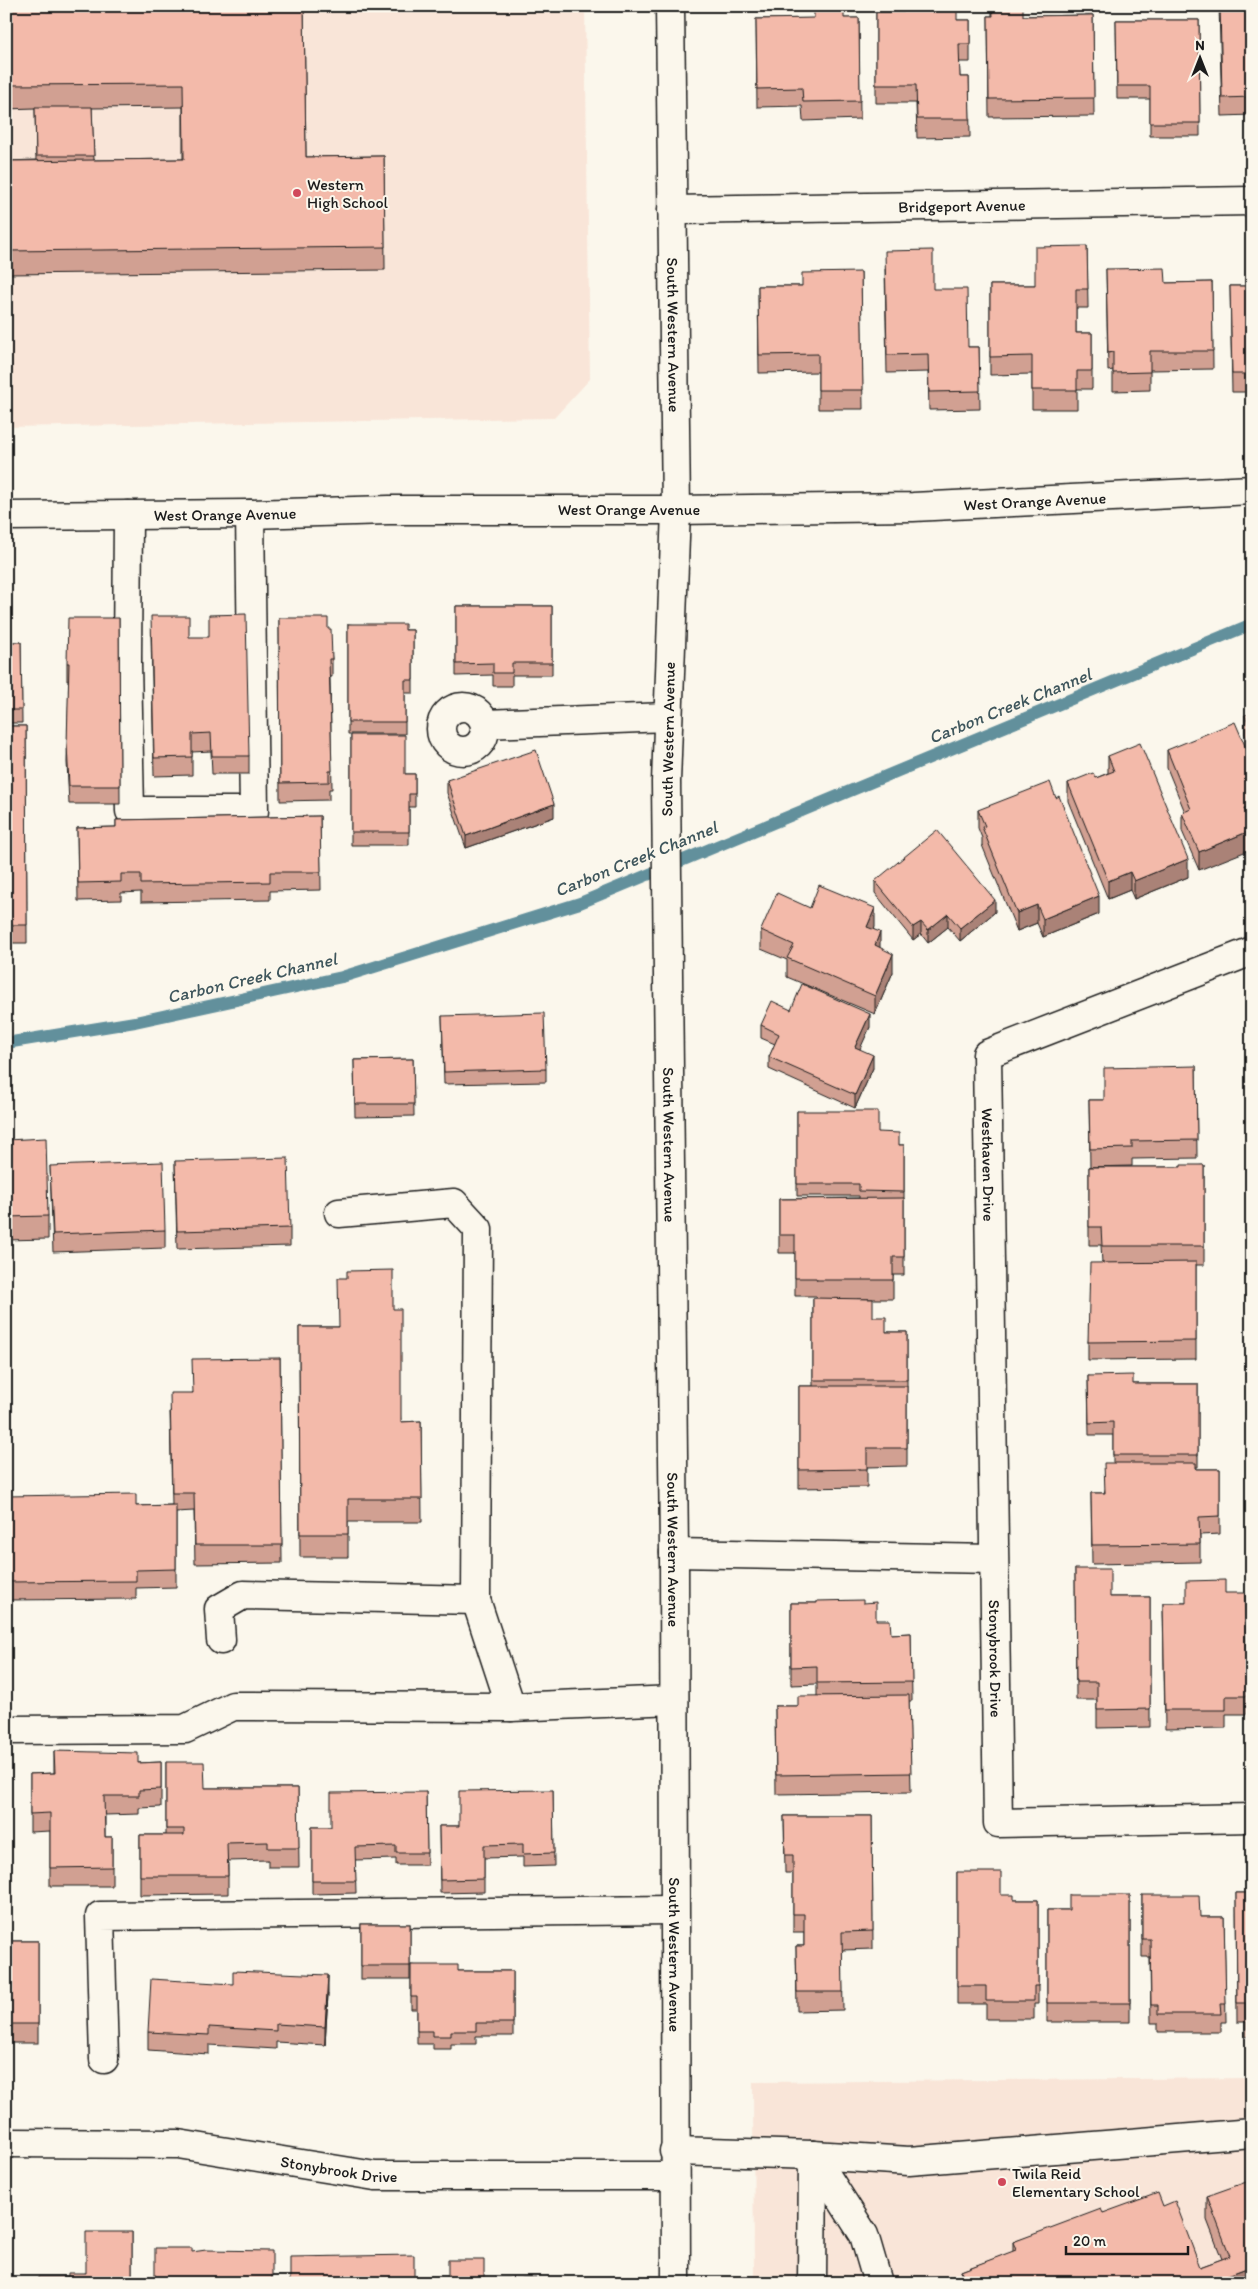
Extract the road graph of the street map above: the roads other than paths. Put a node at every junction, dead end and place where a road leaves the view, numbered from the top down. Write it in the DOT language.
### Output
graph roads {
  1 [pos="670,6"];
  2 [pos="1252,201"];
  3 [pos="672,210"];
  4 [pos="1252,490"];
  5 [pos="676,510"];
  6 [pos="250,514"];
  7 [pos="128,515"];
  8 [pos="6,516"];
  9 [pos="667,717"];
  10 [pos="486,724"];
  11 [pos="1252,951"];
  12 [pos="339,1213"];
  13 [pos="674,1553"];
  14 [pos="993,1559"];
  15 [pos="476,1600"];
  16 [pos="221,1640"];
  17 [pos="674,1700"];
  18 [pos="511,1707"];
  19 [pos="6,1730"];
  20 [pos="1252,1818"];
  21 [pos="674,1910"];
  22 [pos="104,2059"];
  23 [pos="1252,2133"];
  24 [pos="6,2143"];
  25 [pos="813,2155"];
  26 [pos="674,2163"];
  27 [pos="676,2283"];
  28 [pos="812,2283"];
  29 [pos="878,2283"];
  1 -- 3 [label="street, South Western Avenue"];
  2 -- 3 [label="street, Bridgeport Avenue"];
  3 -- 5 [label="street, South Western Avenue"];
  4 -- 5 [label="street, West Orange Avenue"];
  5 -- 6 [label="street, West Orange Avenue"];
  5 -- 9 [label="street, South Western Avenue"];
  6 -- 7 [label="street, West Orange Avenue"];
  6 -- 7 [label="street"];
  7 -- 8 [label="street, West Orange Avenue"];
  9 -- 10 [label="street"];
  9 -- 13 [label="street, South Western Avenue"];
  11 -- 14 [label="street, Westhaven Drive"];
  12 -- 15 [label="street"];
  13 -- 14 [label="street"];
  13 -- 17 [label="street, South Western Avenue"];
  14 -- 20 [label="street, Stonybrook Drive"];
  15 -- 16 [label="street"];
  15 -- 18 [label="street"];
  17 -- 18 [label="street"];
  17 -- 21 [label="street, South Western Avenue"];
  18 -- 19 [label="street"];
  21 -- 22 [label="street"];
  21 -- 26 [label="street, South Western Avenue"];
  23 -- 25 [label="street, Stonybrook Drive"];
  24 -- 26 [label="street, Stonybrook Drive"];
  25 -- 26 [label="street, Stonybrook Drive"];
  25 -- 28 [label="street"];
  25 -- 29 [label="street"];
  26 -- 27 [label="street, South Western Avenue"];
}
